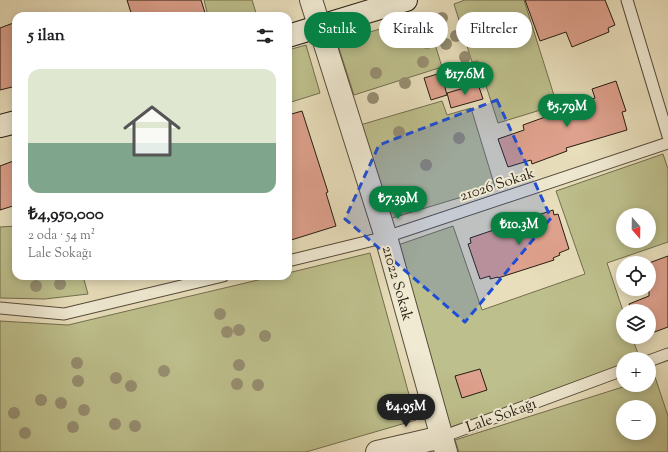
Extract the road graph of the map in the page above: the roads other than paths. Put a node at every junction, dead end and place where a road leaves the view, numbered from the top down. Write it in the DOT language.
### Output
graph roads {
  1 [pos="311,0"];
  2 [pos="406,0"];
  3 [pos="627,0"];
  4 [pos="315,12"];
  5 [pos="366,12"];
  6 [pos="304,31"];
  7 [pos="292,35"];
  8 [pos="326,48"];
  9 [pos="12,123"];
  10 [pos="0,126"];
  11 [pos="668,136"];
  12 [pos="668,143"];
  13 [pos="386,238"];
  14 [pos="292,260"];
  15 [pos="206,280"];
  16 [pos="0,308"];
  17 [pos="668,354"];
  18 [pos="656,358"];
  19 [pos="616,373"];
  20 [pos="444,444"];
  21 [pos="377,452"];
  1 -- 4 [label="street, 21022 Sokak"];
  2 -- 5 [label="street"];
  3 -- 11 [label="lane"];
  6 -- 7 [label="street"];
  8 -- 13 [label="street, 21022 Sokak"];
  9 -- 10 [label="street"];
  12 -- 13 [label="lane, 21026 Sokak"];
  13 -- 14 [label="lane, 21026 Sokak"];
  13 -- 20 [label="street, 21022 Sokak"];
  15 -- 16 [label="lane"];
  17 -- 18 [label="lane"];
  19 -- 20 [label="lane, Lale Sokağı"];
  20 -- 21 [label="street, Lale Sokağı"];
}
